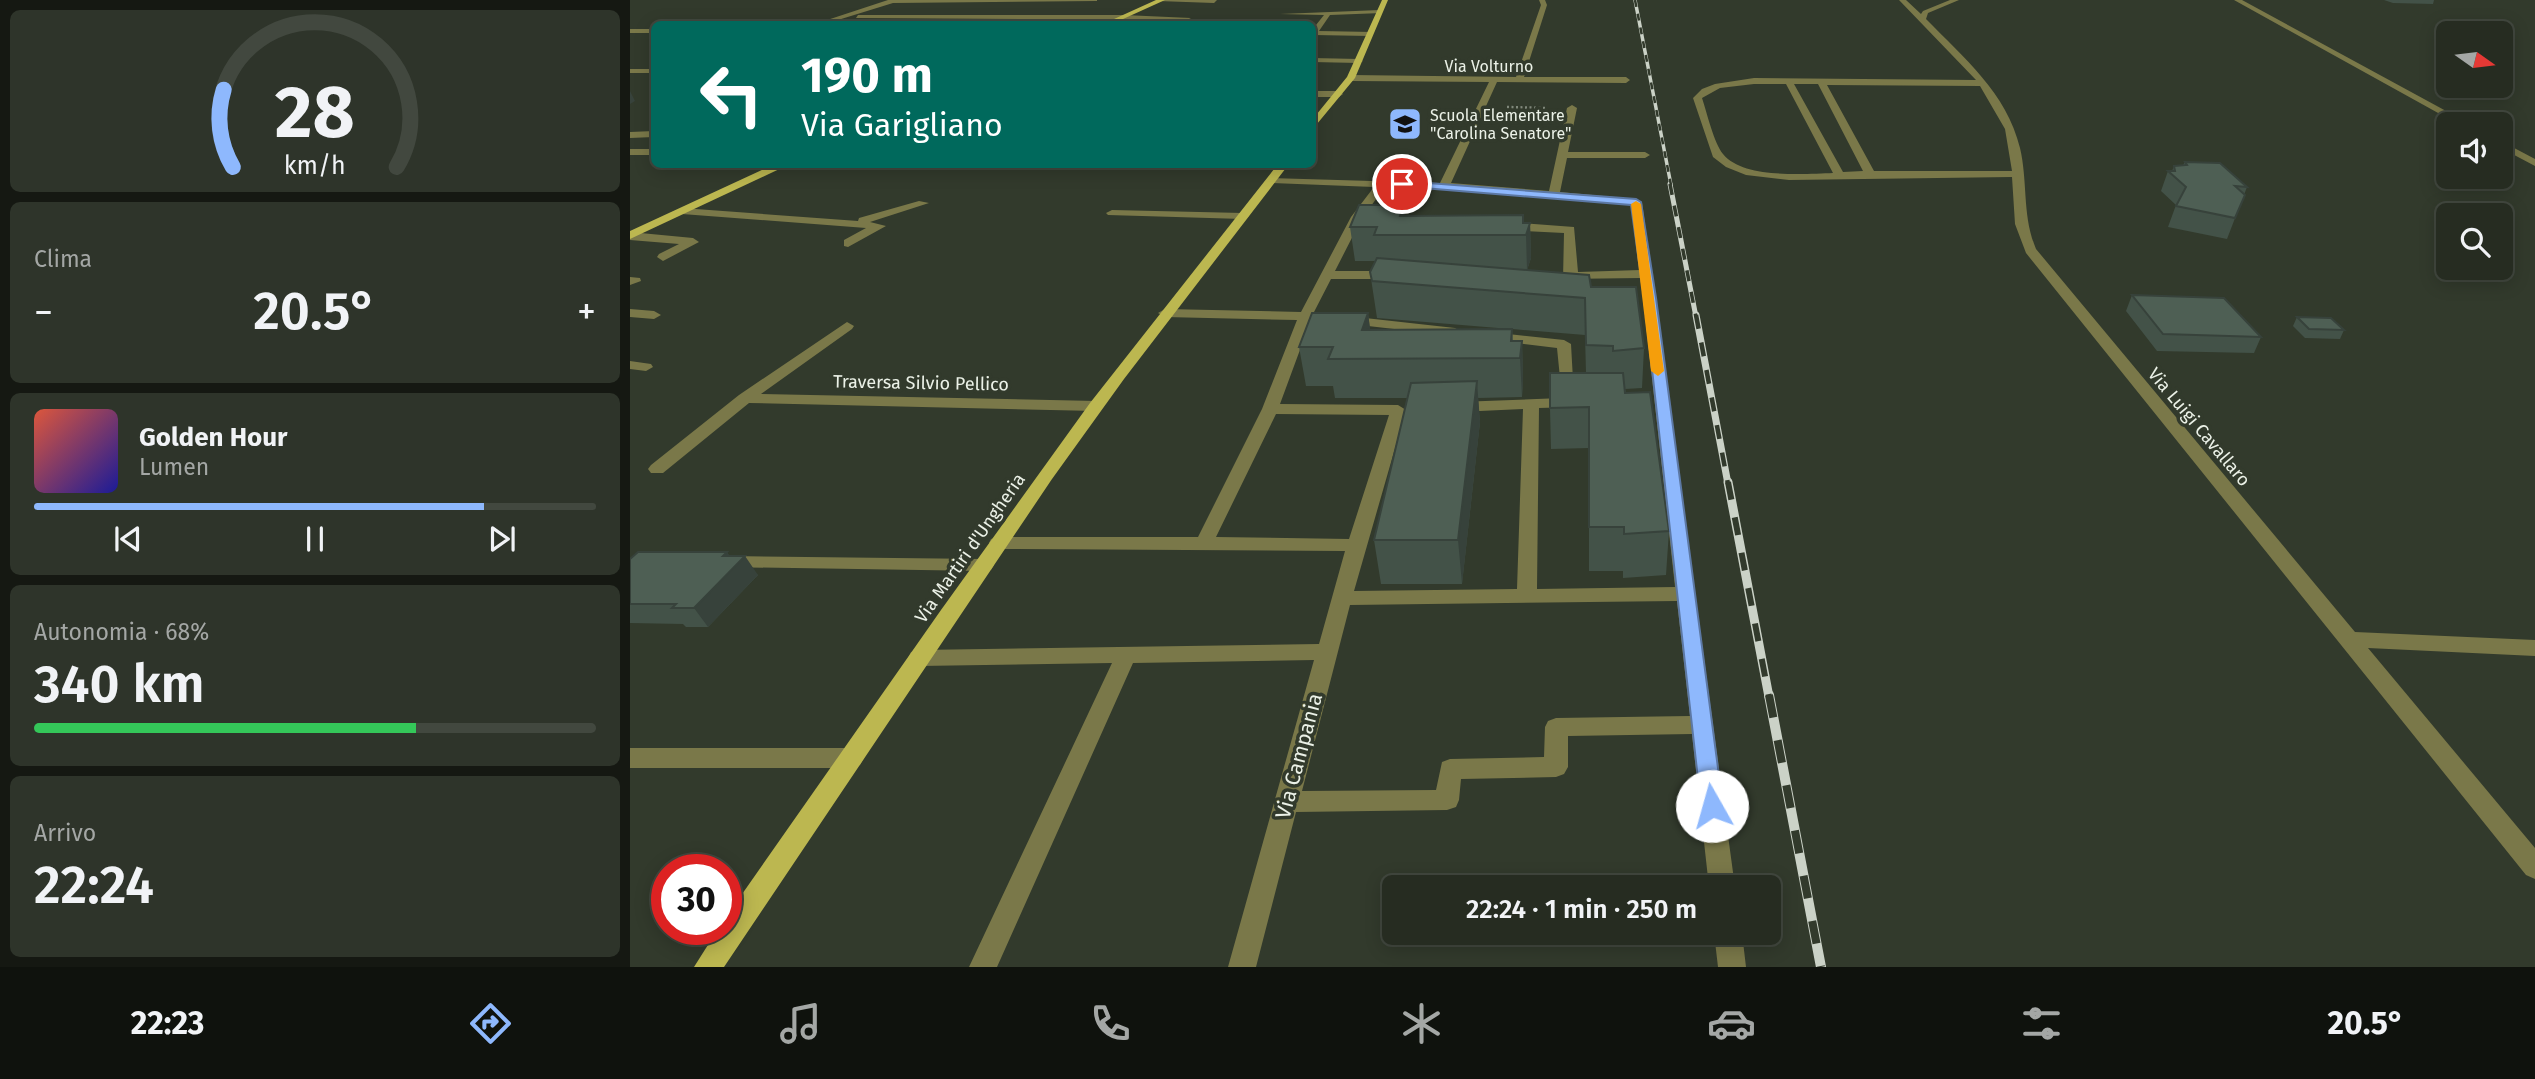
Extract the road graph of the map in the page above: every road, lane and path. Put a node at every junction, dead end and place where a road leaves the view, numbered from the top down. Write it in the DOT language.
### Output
graph roads {
  1 [pos="1162,0"];
  2 [pos="1385,0"];
  3 [pos="1542,0"];
  4 [pos="1902,0"];
  5 [pos="1956,0"];
  6 [pos="2236,0"];
  7 [pos="1094,1"];
  8 [pos="1214,1"];
  9 [pos="1380,12"];
  10 [pos="1317,13"];
  11 [pos="1283,14"];
  12 [pos="1327,16"];
  13 [pos="844,17"];
  14 [pos="1122,18"];
  15 [pos="1187,18"];
  16 [pos="1922,19"];
  17 [pos="830,21"];
  18 [pos="1114,21"];
  19 [pos="1310,21"];
  20 [pos="651,30"];
  21 [pos="1316,30"];
  22 [pos="630,31"];
  23 [pos="1316,33"];
  24 [pos="1370,34"];
  25 [pos="1316,60"];
  26 [pos="1359,61"];
  27 [pos="630,71"];
  28 [pos="651,71"];
  29 [pos="1351,78"];
  30 [pos="1519,79"];
  31 [pos="1626,80"];
  32 [pos="1493,81"];
  33 [pos="1789,82"];
  34 [pos="1821,82"];
  35 [pos="1982,83"];
  36 [pos="1316,94"];
  37 [pos="1339,94"];
  38 [pos="1481,107"];
  39 [pos="1572,108"];
  40 [pos="2443,112"];
  41 [pos="1316,118"];
  42 [pos="651,134"];
  43 [pos="630,135"];
  44 [pos="2513,151"];
  45 [pos="630,152"];
  46 [pos="651,152"];
  47 [pos="1645,155"];
  48 [pos="1563,156"];
  49 [pos="2534,162"];
  50 [pos="776,168"];
  51 [pos="1281,168"];
  52 [pos="1870,174"];
  53 [pos="2017,174"];
  54 [pos="1839,175"];
  55 [pos="1272,180"];
  56 [pos="1382,184"];
  57 [pos="1444,186"];
  58 [pos="1554,196"];
  59 [pos="923,202"];
  60 [pos="682,211"];
  61 [pos="1112,213"];
  62 [pos="1243,216"];
  63 [pos="814,221"];
  64 [pos="1490,225"];
  65 [pos="630,235"];
  66 [pos="848,243"];
  67 [pos="663,257"];
  68 [pos="1645,274"];
  69 [pos="1328,275"];
  70 [pos="1408,276"];
  71 [pos="1572,276"];
  72 [pos="1587,289"];
  73 [pos="630,313"];
  74 [pos="1165,313"];
  75 [pos="654,315"];
  76 [pos="1306,315"];
  77 [pos="847,326"];
  78 [pos="630,365"];
  79 [pos="646,367"];
  80 [pos="745,398"];
  81 [pos="1595,401"];
  82 [pos="1569,402"];
  83 [pos="1531,404"];
  84 [pos="1096,406"];
  85 [pos="1438,408"];
  86 [pos="1270,409"];
  87 [pos="657,469"];
  88 [pos="998,543"];
  89 [pos="1204,543"];
  90 [pos="1356,545"];
  91 [pos="712,562"];
  92 [pos="984,565"];
  93 [pos="1686,594"];
  94 [pos="1527,596"];
  95 [pos="1342,598"];
  96 [pos="2348,639"];
  97 [pos="2535,648"];
  98 [pos="1328,652"];
  99 [pos="1126,655"];
  100 [pos="919,658"];
  101 [pos="1702,725"];
  102 [pos="630,758"];
  103 [pos="852,758"];
  104 [pos="1287,802"];
  105 [pos="2535,867"];
  106 [pos="1721,875"];
  107 [pos="1729,945"];
  108 [pos="708,967"];
  109 [pos="983,967"];
  110 [pos="1242,967"];
  111 [pos="1732,967"];
  1 -- 8 [label="street"];
  1 -- 14 [label="main road"];
  2 -- 9 [label="main road"];
  3 -- 30 [label="street"];
  4 -- 16 [label="street, Via Luigi Cavallaro"];
  5 -- 16 [label="street"];
  6 -- 40 [label="street"];
  7 -- 13 [label="street"];
  9 -- 10 [label="street"];
  9 -- 24 [label="main road"];
  10 -- 11 [label="street"];
  10 -- 19 [label="street"];
  12 -- 21 [label="street"];
  13 -- 14 [label="street"];
  13 -- 17 [label="street"];
  14 -- 15 [label="street"];
  14 -- 18 [label="main road"];
  16 -- 35 [label="street, Via Luigi Cavallaro"];
  20 -- 22 [label="street"];
  23 -- 24 [label="street"];
  24 -- 26 [label="main road"];
  25 -- 26 [label="street"];
  26 -- 29 [label="main road"];
  27 -- 28 [label="street"];
  29 -- 32 [label="street, Via Volturno"];
  29 -- 37 [label="main road"];
  30 -- 31 [label="street, Via Volturno"];
  30 -- 32 [label="street, Via Volturno"];
  32 -- 38 [label="street"];
  33 -- 34 [label="street"];
  33 -- 54 [label="street"];
  33 -- 54 [label="street"];
  34 -- 35 [label="street"];
  34 -- 52 [label="street"];
  35 -- 53 [label="street, Via Luigi Cavallaro"];
  36 -- 37 [label="street"];
  37 -- 41 [label="main road"];
  38 -- 39 [label="path"];
  38 -- 57 [label="street"];
  39 -- 48 [label="street"];
  42 -- 43 [label="street"];
  44 -- 49 [label="street"];
  45 -- 46 [label="street"];
  47 -- 48 [label="street"];
  48 -- 58 [label="street"];
  50 -- 60 [label="main road"];
  51 -- 55 [label="main road, Via Martiri d'Ungheria"];
  52 -- 53 [label="street"];
  52 -- 54 [label="street"];
  53 -- 96 [label="street, Via Luigi Cavallaro"];
  55 -- 56 [label="street"];
  55 -- 62 [label="main road, Via Martiri d'Ungheria"];
  56 -- 57 [label="street"];
  56 -- 69 [label="street"];
  57 -- 58 [label="street"];
  58 -- 68 [label="street"];
  59 -- 63 [label="street"];
  60 -- 63 [label="street"];
  60 -- 65 [label="main road"];
  61 -- 62 [label="street"];
  62 -- 74 [label="main road, Via Martiri d'Ungheria"];
  63 -- 66 [label="street"];
  64 -- 71 [label="street"];
  65 -- 67 [label="street"];
  68 -- 71 [label="street"];
  68 -- 93 [label="street"];
  69 -- 70 [label="street"];
  69 -- 76 [label="street"];
  71 -- 72 [label="street"];
  73 -- 75 [label="street"];
  74 -- 76 [label="street"];
  74 -- 84 [label="main road, Via Martiri d'Ungheria"];
  76 -- 82 [label="street"];
  76 -- 86 [label="street"];
  77 -- 80 [label="street"];
  78 -- 79 [label="street"];
  80 -- 84 [label="street, Traversa Silvio Pellico"];
  80 -- 87 [label="street"];
  81 -- 82 [label="street"];
  82 -- 83 [label="street"];
  83 -- 85 [label="street"];
  83 -- 94 [label="street"];
  84 -- 88 [label="main road, Via Martiri d'Ungheria"];
  86 -- 89 [label="street"];
  86 -- 90 [label="street, Via Campania"];
  88 -- 89 [label="street"];
  88 -- 92 [label="main road, Via Martiri d'Ungheria"];
  89 -- 90 [label="street"];
  90 -- 95 [label="street, Via Campania"];
  91 -- 92 [label="street"];
  92 -- 100 [label="main road, Via Martiri d'Ungheria"];
  93 -- 94 [label="street"];
  93 -- 101 [label="street"];
  94 -- 95 [label="street"];
  95 -- 98 [label="street, Via Campania"];
  96 -- 97 [label="street"];
  96 -- 105 [label="street, Via Luigi Cavallaro"];
  98 -- 99 [label="street"];
  98 -- 104 [label="street, Via Campania"];
  99 -- 100 [label="street"];
  99 -- 109 [label="street"];
  100 -- 103 [label="main road, Via Martiri d'Ungheria"];
  101 -- 104 [label="street"];
  101 -- 106 [label="street"];
  102 -- 103 [label="street"];
  103 -- 108 [label="main road, Via Martiri d'Ungheria"];
  104 -- 110 [label="street, Via Campania"];
  107 -- 111 [label="street"];
}
